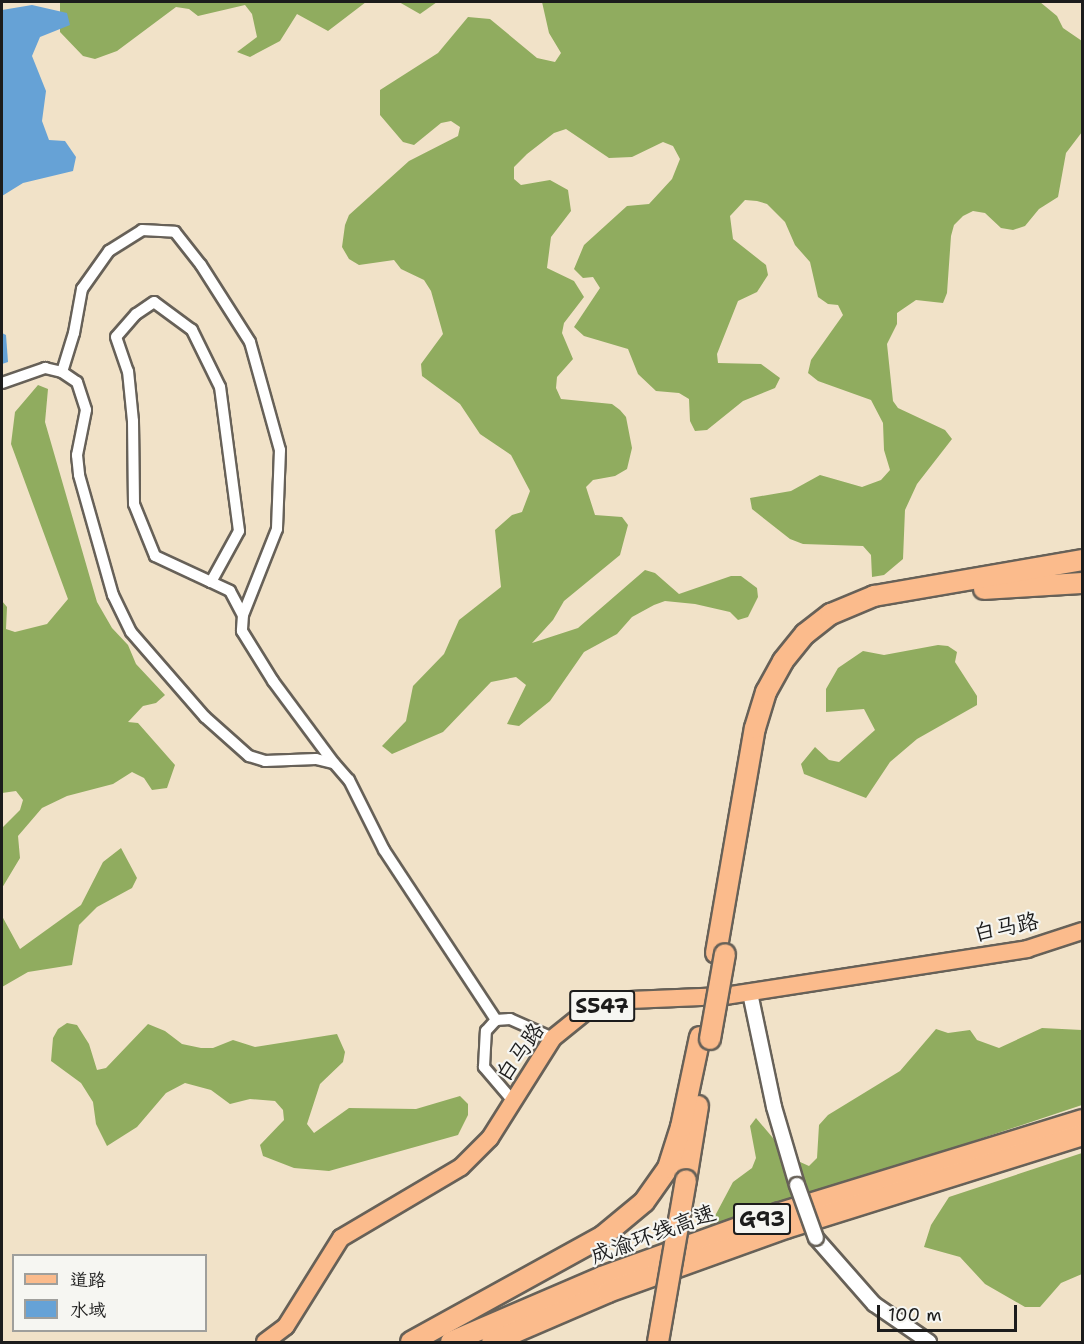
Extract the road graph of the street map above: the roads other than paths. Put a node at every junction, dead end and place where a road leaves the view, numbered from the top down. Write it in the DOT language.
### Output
graph roads {
  1 [pos="62,372"];
  2 [pos="2,383"];
  3 [pos="1083,560"];
  4 [pos="211,582"];
  5 [pos="1083,583"];
  6 [pos="243,615"];
  7 [pos="334,763"];
  8 [pos="1083,931"];
  9 [pos="721,953"];
  10 [pos="750,993"];
  11 [pos="496,1020"];
  12 [pos="553,1038"];
  13 [pos="705,1038"];
  14 [pos="513,1101"];
  15 [pos="1083,1120"];
  16 [pos="1083,1135"];
  17 [pos="265,1342"];
  18 [pos="411,1342"];
  19 [pos="451,1342"];
  20 [pos="492,1342"];
  21 [pos="658,1342"];
  22 [pos="929,1342"];
  1 -- 2 [label="street"];
  1 -- 6 [label="street"];
  1 -- 7 [label="street"];
  3 -- 9 [label="highway"];
  4 -- 4 [label="street"];
  4 -- 6 [label="street"];
  5 -- 9 [label="highway"];
  6 -- 7 [label="street"];
  7 -- 11 [label="street"];
  8 -- 10 [label="main road, 白马路 / S547"];
  9 -- 13 [label="highway, bridge"];
  10 -- 12 [label="main road, 白马路 / S547"];
  10 -- 22 [label="street, bridge"];
  11 -- 12 [label="street"];
  11 -- 14 [label="street"];
  12 -- 14 [label="main road, 白马路 / S547"];
  13 -- 18 [label="highway"];
  13 -- 21 [label="highway, bridge"];
  14 -- 17 [label="main road, 白马路 / S547"];
  15 -- 19 [label="highway, 成渝环线高速 / G93"];
  16 -- 20 [label="highway, 成渝环线高速 / G93"];
}
